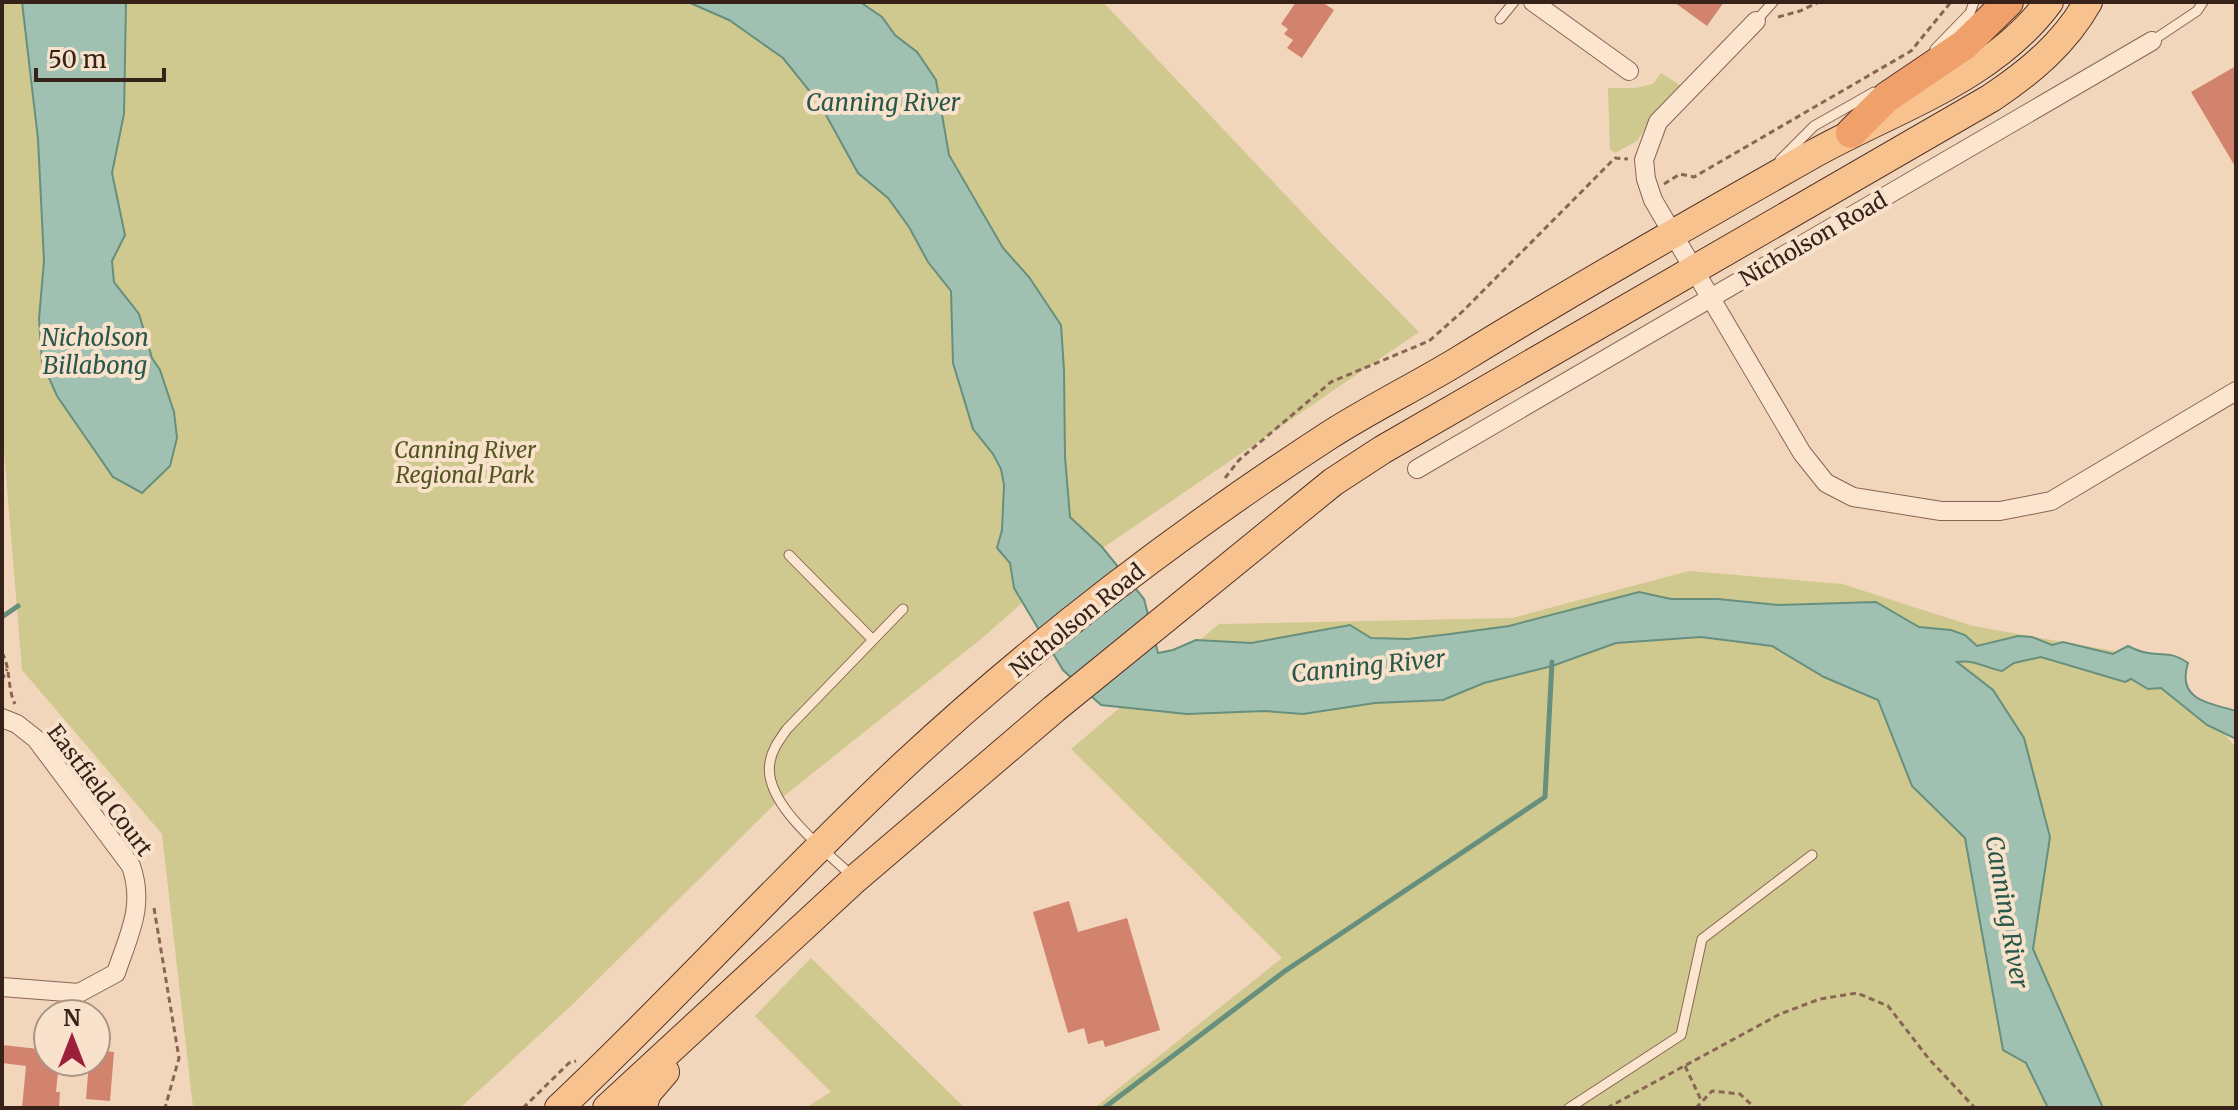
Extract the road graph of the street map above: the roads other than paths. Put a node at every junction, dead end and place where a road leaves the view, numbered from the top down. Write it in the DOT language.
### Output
graph roads {
  1 [pos="1514,2"];
  2 [pos="1533,2"];
  3 [pos="1773,2"];
  4 [pos="1974,2"];
  5 [pos="2008,2"];
  6 [pos="2049,2"];
  7 [pos="2088,2"];
  8 [pos="2203,2"];
  9 [pos="1500,19"];
  10 [pos="1756,21"];
  11 [pos="2152,41"];
  12 [pos="1629,71"];
  13 [pos="1851,133"];
  14 [pos="1749,190"];
  15 [pos="1673,234"];
  16 [pos="1695,271"];
  17 [pos="1711,298"];
  18 [pos="2236,391"];
  19 [pos="1417,469"];
  20 [pos="789,555"];
  21 [pos="903,609"];
  22 [pos="873,640"];
  23 [pos="2,718"];
  24 [pos="821,846"];
  25 [pos="1812,855"];
  26 [pos="855,879"];
  27 [pos="2,987"];
  28 [pos="705,1018"];
  29 [pos="594,1075"];
  30 [pos="559,1108"];
  31 [pos="589,1108"];
  32 [pos="607,1108"];
  33 [pos="642,1108"];
  34 [pos="1569,1108"];
  1 -- 9 [label="lane"];
  2 -- 12 [label="street"];
  3 -- 10 [label="lane"];
  4 -- 14 [label="lane"];
  5 -- 13 [label="highway"];
  6 -- 13 [label="main road, Nicholson Road"];
  7 -- 16 [label="main road, Nicholson Road"];
  8 -- 11 [label="lane, Nicholson Road"];
  10 -- 15 [label="street"];
  11 -- 17 [label="street, Nicholson Road"];
  13 -- 14 [label="main road, Nicholson Road"];
  14 -- 15 [label="main road, Nicholson Road"];
  15 -- 16 [label="street"];
  15 -- 24 [label="main road, Nicholson Road"];
  16 -- 17 [label="street"];
  16 -- 26 [label="main road, Nicholson Road"];
  17 -- 18 [label="street"];
  17 -- 19 [label="street, Nicholson Road"];
  20 -- 22 [label="lane"];
  21 -- 22 [label="lane"];
  22 -- 24 [label="lane"];
  23 -- 27 [label="street, Eastfield Court"];
  24 -- 26 [label="lane"];
  24 -- 29 [label="main road, Nicholson Road"];
  25 -- 34 [label="lane"];
  26 -- 28 [label="main road, Nicholson Road"];
  28 -- 32 [label="main road, Nicholson Road"];
  28 -- 33 [label="main road"];
  29 -- 30 [label="main road, Nicholson Road"];
  29 -- 31 [label="main road"];
}
